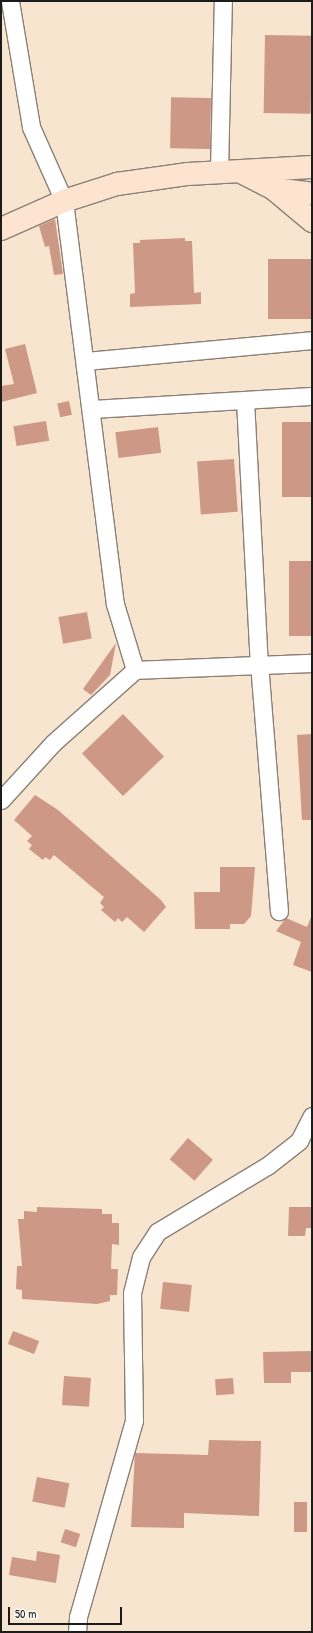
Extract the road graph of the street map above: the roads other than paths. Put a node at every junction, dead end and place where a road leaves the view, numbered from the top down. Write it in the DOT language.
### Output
graph roads {
  1 [pos="10,1"];
  2 [pos="223,1"];
  3 [pos="312,155"];
  4 [pos="280,167"];
  5 [pos="312,167"];
  6 [pos="218,172"];
  7 [pos="243,173"];
  8 [pos="274,189"];
  9 [pos="312,194"];
  10 [pos="64,201"];
  11 [pos="312,220"];
  12 [pos="1,229"];
  13 [pos="312,340"];
  14 [pos="86,361"];
  15 [pos="312,396"];
  16 [pos="245,400"];
  17 [pos="92,409"];
  18 [pos="258,663"];
  19 [pos="312,663"];
  20 [pos="135,670"];
  21 [pos="1,800"];
  22 [pos="279,911"];
  23 [pos="312,1116"];
  24 [pos="77,1632"];
  1 -- 10 [label="street"];
  2 -- 6 [label="street"];
  3 -- 4 [label="street"];
  4 -- 5 [label="street"];
  4 -- 7 [label="street"];
  6 -- 7 [label="street"];
  6 -- 10 [label="street"];
  7 -- 8 [label="street"];
  8 -- 9 [label="street"];
  8 -- 11 [label="street"];
  10 -- 12 [label="street"];
  10 -- 14 [label="street"];
  13 -- 14 [label="street"];
  14 -- 17 [label="street"];
  15 -- 16 [label="street"];
  16 -- 17 [label="street"];
  16 -- 18 [label="street"];
  17 -- 20 [label="street"];
  18 -- 19 [label="street"];
  18 -- 20 [label="street"];
  18 -- 22 [label="street"];
  20 -- 21 [label="street"];
  23 -- 24 [label="street"];
}
